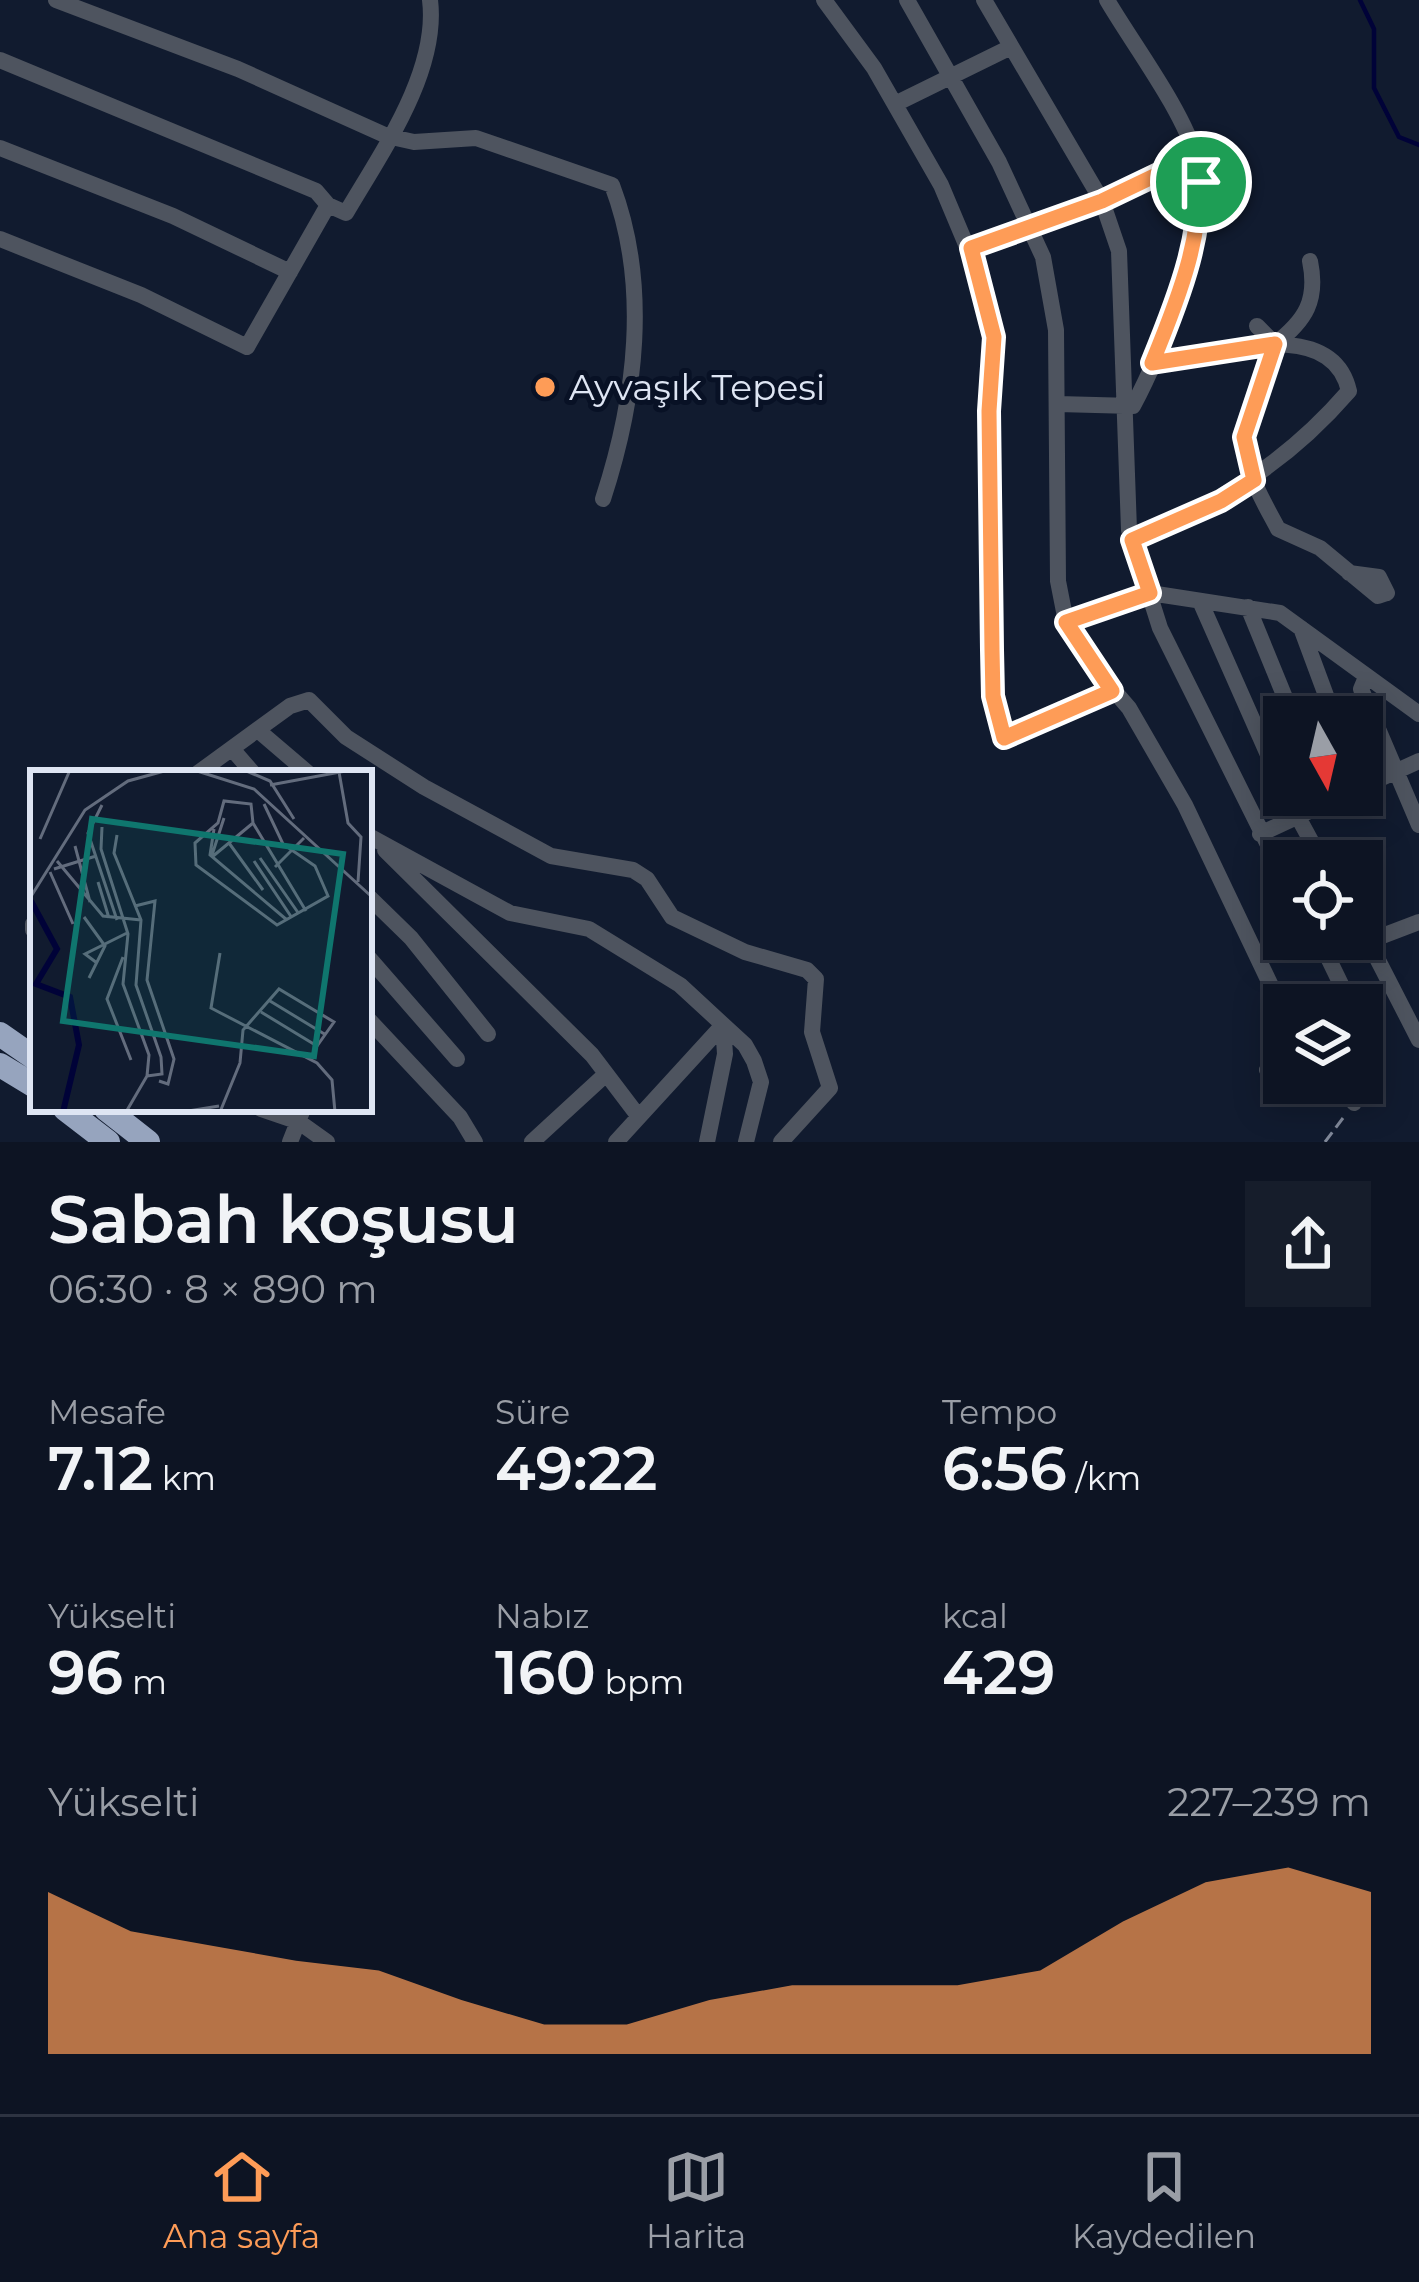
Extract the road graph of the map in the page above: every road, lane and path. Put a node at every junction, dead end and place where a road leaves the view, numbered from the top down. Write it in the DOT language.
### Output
graph roads {
  1 [pos="56,0"];
  2 [pos="430,0"];
  3 [pos="824,0"];
  4 [pos="907,0"];
  5 [pos="984,0"];
  6 [pos="1107,0"];
  7 [pos="1011,47"];
  8 [pos="0,60"];
  9 [pos="949,80"];
  10 [pos="895,104"];
  11 [pos="387,136"];
  12 [pos="0,148"];
  13 [pos="1196,156"];
  14 [pos="1102,201"];
  15 [pos="328,206"];
  16 [pos="1032,228"];
  17 [pos="0,238"];
  18 [pos="971,248"];
  19 [pos="1310,261"];
  20 [pos="290,272"];
  21 [pos="1256,326"];
  22 [pos="1275,344"];
  23 [pos="1152,363"];
  24 [pos="1058,404"];
  25 [pos="1123,408"];
  26 [pos="1254,480"];
  27 [pos="604,499"];
  28 [pos="1132,540"];
  29 [pos="1348,573"];
  30 [pos="1150,593"];
  31 [pos="1200,601"];
  32 [pos="1248,607"];
  33 [pos="1066,622"];
  34 [pos="1300,625"];
  35 [pos="1366,676"];
  36 [pos="1112,691"];
  37 [pos="1284,696"];
  38 [pos="1326,696"];
  39 [pos="1419,714"];
  40 [pos="260,732"];
  41 [pos="1263,743"];
  42 [pos="233,750"];
  43 [pos="1419,761"];
  44 [pos="203,770"];
  45 [pos="250,770"];
  46 [pos="304,770"];
  47 [pos="1394,776"];
  48 [pos="1383,780"];
  49 [pos="1296,816"];
  50 [pos="1306,816"];
  51 [pos="1298,821"];
  52 [pos="1419,825"];
  53 [pos="1260,834"];
  54 [pos="372,839"];
  55 [pos="1263,840"];
  56 [pos="1309,840"];
  57 [pos="384,849"];
  58 [pos="372,899"];
  59 [pos="1419,922"];
  60 [pos="1383,931"];
  61 [pos="1378,960"];
  62 [pos="372,961"];
  63 [pos="1271,984"];
  64 [pos="372,1024"];
  65 [pos="723,1025"];
  66 [pos="0,1034"];
  67 [pos="488,1034"];
  68 [pos="1419,1040"];
  69 [pos="30,1055"];
  70 [pos="457,1059"];
  71 [pos="0,1065"];
  72 [pos="606,1074"];
  73 [pos="30,1083"];
  74 [pos="1353,1104"];
  75 [pos="69,1112"];
  76 [pos="110,1112"];
  77 [pos="301,1116"];
  78 [pos="639,1117"];
  79 [pos="109,1142"];
  80 [pos="148,1142"];
  81 [pos="290,1142"];
  82 [pos="327,1142"];
  83 [pos="475,1142"];
  84 [pos="532,1142"];
  85 [pos="616,1142"];
  86 [pos="707,1142"];
  87 [pos="746,1142"];
  88 [pos="781,1142"];
  89 [pos="1324,1142"];
  1 -- 11 [label="street"];
  2 -- 11 [label="street"];
  3 -- 10 [label="street"];
  4 -- 9 [label="street"];
  5 -- 7 [label="street"];
  6 -- 13 [label="street"];
  7 -- 9 [label="street"];
  7 -- 14 [label="street"];
  8 -- 15 [label="street"];
  9 -- 10 [label="street"];
  9 -- 16 [label="street"];
  10 -- 18 [label="street"];
  11 -- 15 [label="street"];
  11 -- 27 [label="street"];
  12 -- 20 [label="street"];
  13 -- 14 [label="path"];
  13 -- 23 [label="street"];
  14 -- 16 [label="street"];
  14 -- 25 [label="street"];
  15 -- 20 [label="street"];
  16 -- 18 [label="street"];
  16 -- 24 [label="street"];
  17 -- 20 [label="street"];
  18 -- 36 [label="street"];
  19 -- 22 [label="street"];
  21 -- 22 [label="street"];
  22 -- 23 [label="street"];
  22 -- 26 [label="street"];
  22 -- 26 [label="street"];
  23 -- 25 [label="street"];
  24 -- 25 [label="street"];
  24 -- 33 [label="street"];
  25 -- 28 [label="street"];
  26 -- 28 [label="street"];
  26 -- 29 [label="street"];
  28 -- 30 [label="street"];
  30 -- 31 [label="street"];
  30 -- 33 [label="street"];
  30 -- 53 [label="street"];
  31 -- 32 [label="street"];
  31 -- 41 [label="street"];
  32 -- 34 [label="street"];
  32 -- 37 [label="street"];
  33 -- 36 [label="street"];
  34 -- 35 [label="street"];
  34 -- 38 [label="street"];
  35 -- 39 [label="street"];
  35 -- 47 [label="street"];
  36 -- 63 [label="street"];
  40 -- 42 [label="street"];
  40 -- 46 [label="street"];
  40 -- 88 [label="street"];
  42 -- 44 [label="street"];
  42 -- 45 [label="street"];
  43 -- 47 [label="street"];
  47 -- 48 [label="street"];
  47 -- 52 [label="street"];
  49 -- 51 [label="street"];
  50 -- 51 [label="street"];
  51 -- 53 [label="street"];
  51 -- 56 [label="street"];
  53 -- 55 [label="street"];
  54 -- 57 [label="street"];
  57 -- 65 [label="street"];
  57 -- 72 [label="street"];
  58 -- 67 [label="street"];
  59 -- 60 [label="street"];
  61 -- 68 [label="street"];
  62 -- 70 [label="street"];
  64 -- 83 [label="street"];
  65 -- 78 [label="street"];
  65 -- 86 [label="street"];
  65 -- 87 [label="street"];
  66 -- 69 [label="highway"];
  71 -- 73 [label="highway"];
  72 -- 78 [label="street"];
  72 -- 84 [label="street"];
  74 -- 89 [label="path"];
  75 -- 79 [label="highway"];
  76 -- 80 [label="highway"];
  77 -- 81 [label="street"];
  77 -- 82 [label="street"];
  78 -- 85 [label="street"];
}
